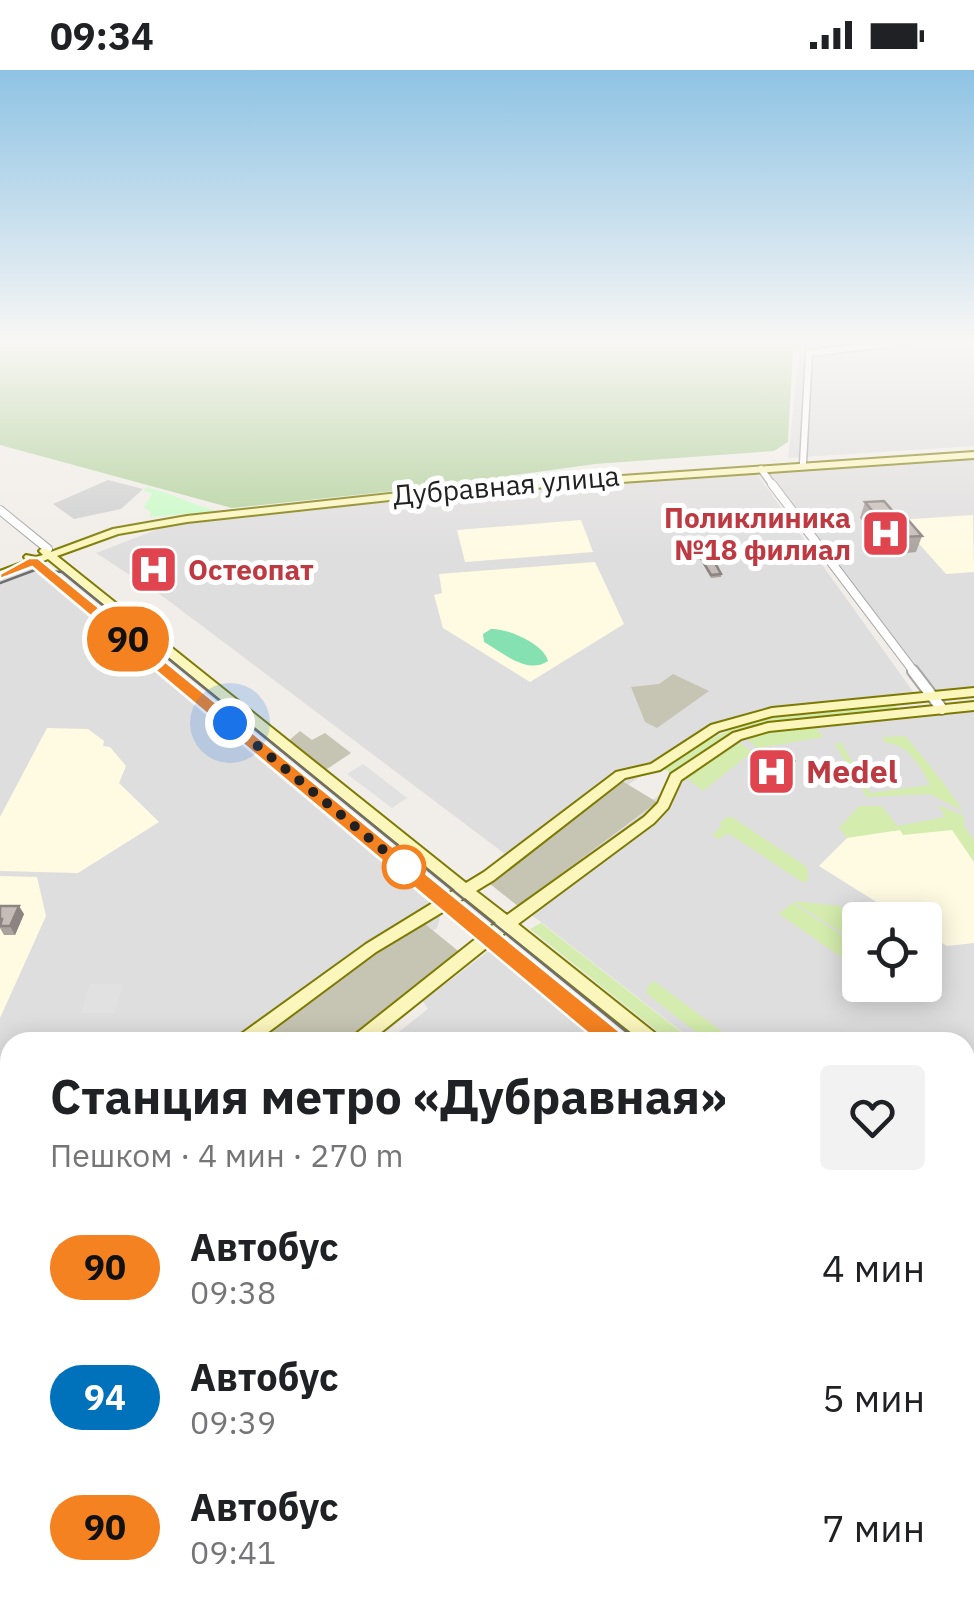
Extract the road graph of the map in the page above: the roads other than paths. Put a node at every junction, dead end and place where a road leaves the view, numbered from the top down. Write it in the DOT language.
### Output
graph roads {
  1 [pos="806,412"];
  2 [pos="974,453"];
  3 [pos="853,461"];
  4 [pos="803,463"];
  5 [pos="760,468"];
  6 [pos="0,510"];
  7 [pos="47,552"];
  8 [pos="31,559"];
  9 [pos="0,571"];
  10 [pos="974,692"];
  11 [pos="937,702"];
  12 [pos="974,706"];
  13 [pos="464,890"];
  14 [pos="445,901"];
  15 [pos="506,924"];
  16 [pos="488,937"];
  17 [pos="256,1032"];
  18 [pos="370,1032"];
  19 [pos="604,1032"];
  20 [pos="641,1032"];
  1 -- 4 [label="street"];
  2 -- 3 [label="street, Дубравная улица"];
  3 -- 4 [label="street, Дубравная улица"];
  3 -- 5 [label="street, Дубравная улица"];
  4 -- 5 [label="street, Дубравная улица"];
  5 -- 7 [label="street, Дубравная улица"];
  5 -- 11 [label="street"];
  6 -- 7 [label="street"];
  7 -- 8 [label="street, Дубравная улица"];
  7 -- 13 [label="street"];
  8 -- 9 [label="street, Дубравная улица"];
  8 -- 14 [label="street"];
  10 -- 11 [label="main road"];
  11 -- 12 [label="street"];
  11 -- 13 [label="street"];
  11 -- 15 [label="street"];
  13 -- 14 [label="street"];
  13 -- 15 [label="street"];
  14 -- 16 [label="street"];
  14 -- 17 [label="street"];
  15 -- 16 [label="street"];
  15 -- 20 [label="street"];
  16 -- 18 [label="street"];
  16 -- 19 [label="street"];
}
